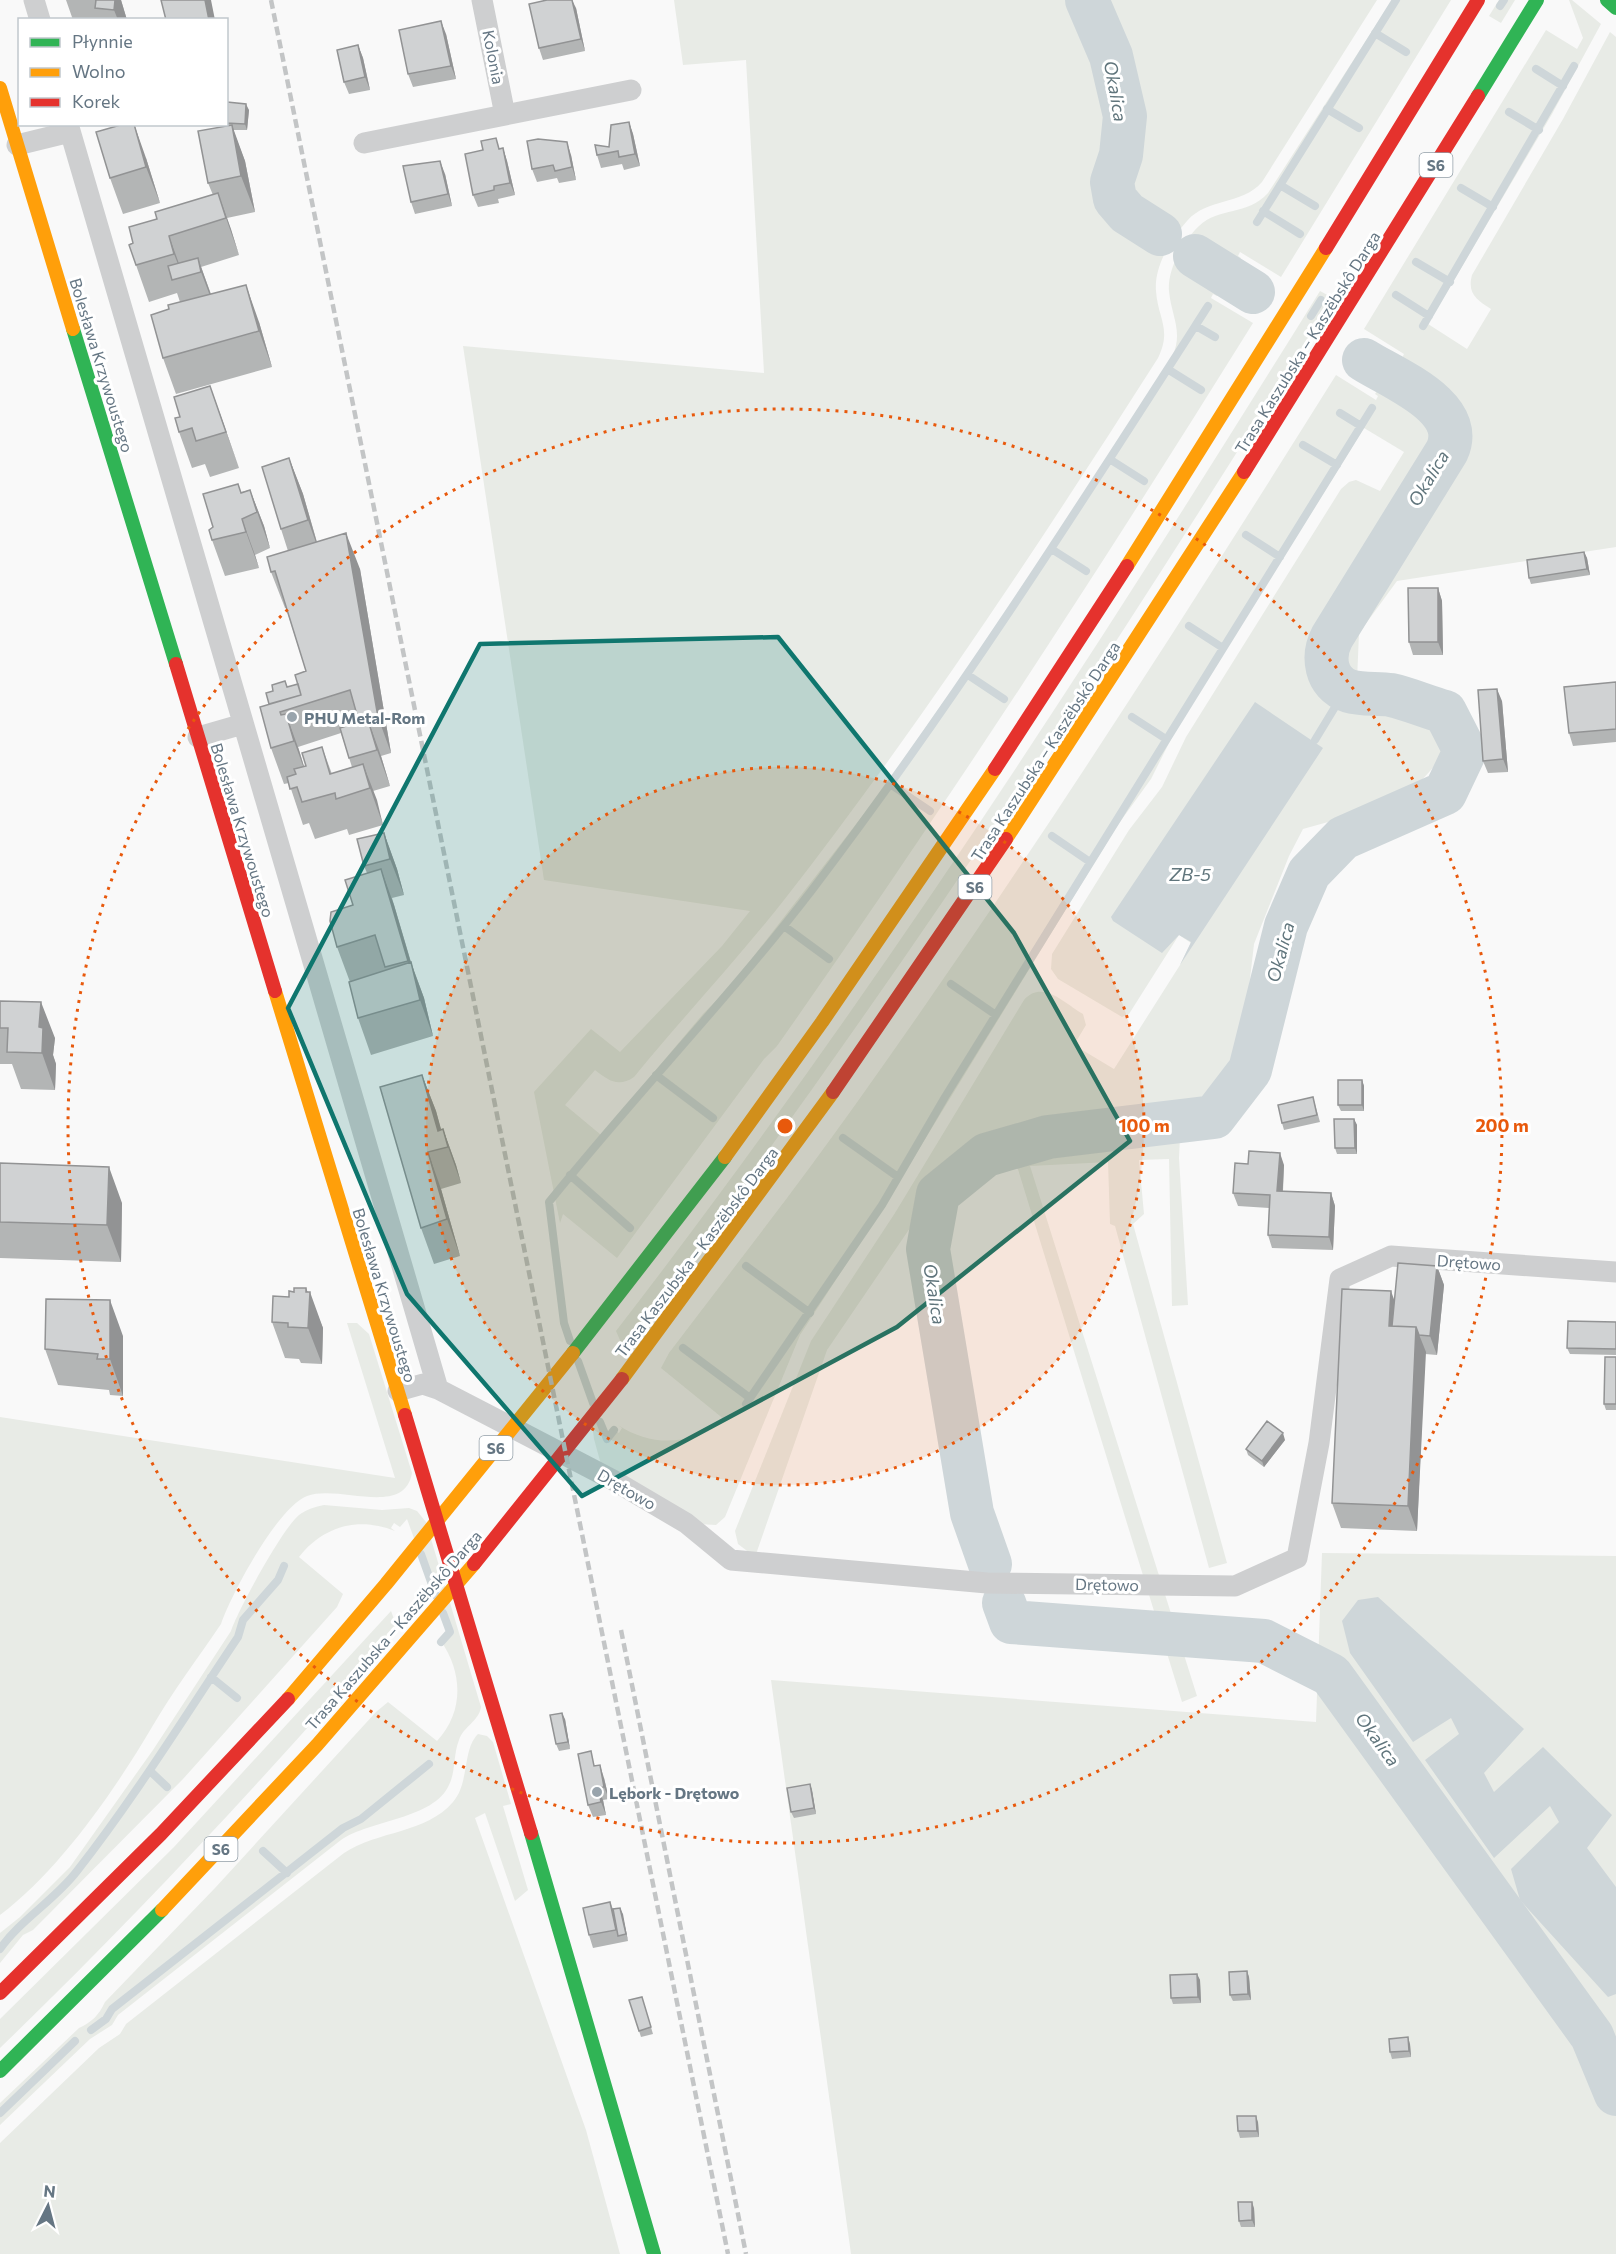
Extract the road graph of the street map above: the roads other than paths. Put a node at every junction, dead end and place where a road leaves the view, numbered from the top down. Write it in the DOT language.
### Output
graph roads {
  1 [pos="34,0"];
  2 [pos="482,0"];
  3 [pos="1478,0"];
  4 [pos="1537,0"];
  5 [pos="1607,0"];
  6 [pos="1616,8"];
  7 [pos="39,18"];
  8 [pos="0,88"];
  9 [pos="631,90"];
  10 [pos="505,115"];
  11 [pos="70,128"];
  12 [pos="364,143"];
  13 [pos="18,145"];
  14 [pos="243,724"];
  15 [pos="198,737"];
  16 [pos="1616,1272"];
  17 [pos="438,1389"];
  18 [pos="398,1391"];
  19 [pos="0,1993"];
  20 [pos="0,2071"];
  21 [pos="654,2254"];
  1 -- 7 [label="street"];
  2 -- 10 [label="street, Kolonia"];
  3 -- 19 [label="main road, Trasa Kaszubska – Kaszëbskô Darga / S6"];
  4 -- 20 [label="main road, Trasa Kaszubska – Kaszëbskô Darga / S6"];
  5 -- 6 [label="main road"];
  8 -- 13 [label="main road, Bolesława Krzywoustego"];
  9 -- 10 [label="street"];
  10 -- 12 [label="street"];
  11 -- 13 [label="street"];
  11 -- 14 [label="street"];
  13 -- 15 [label="main road, Bolesława Krzywoustego"];
  14 -- 15 [label="street"];
  14 -- 17 [label="street"];
  15 -- 18 [label="main road, Bolesława Krzywoustego"];
  16 -- 17 [label="street, Drętowo"];
  17 -- 18 [label="street, Drętowo"];
  18 -- 21 [label="main road, Bolesława Krzywoustego"];
}
